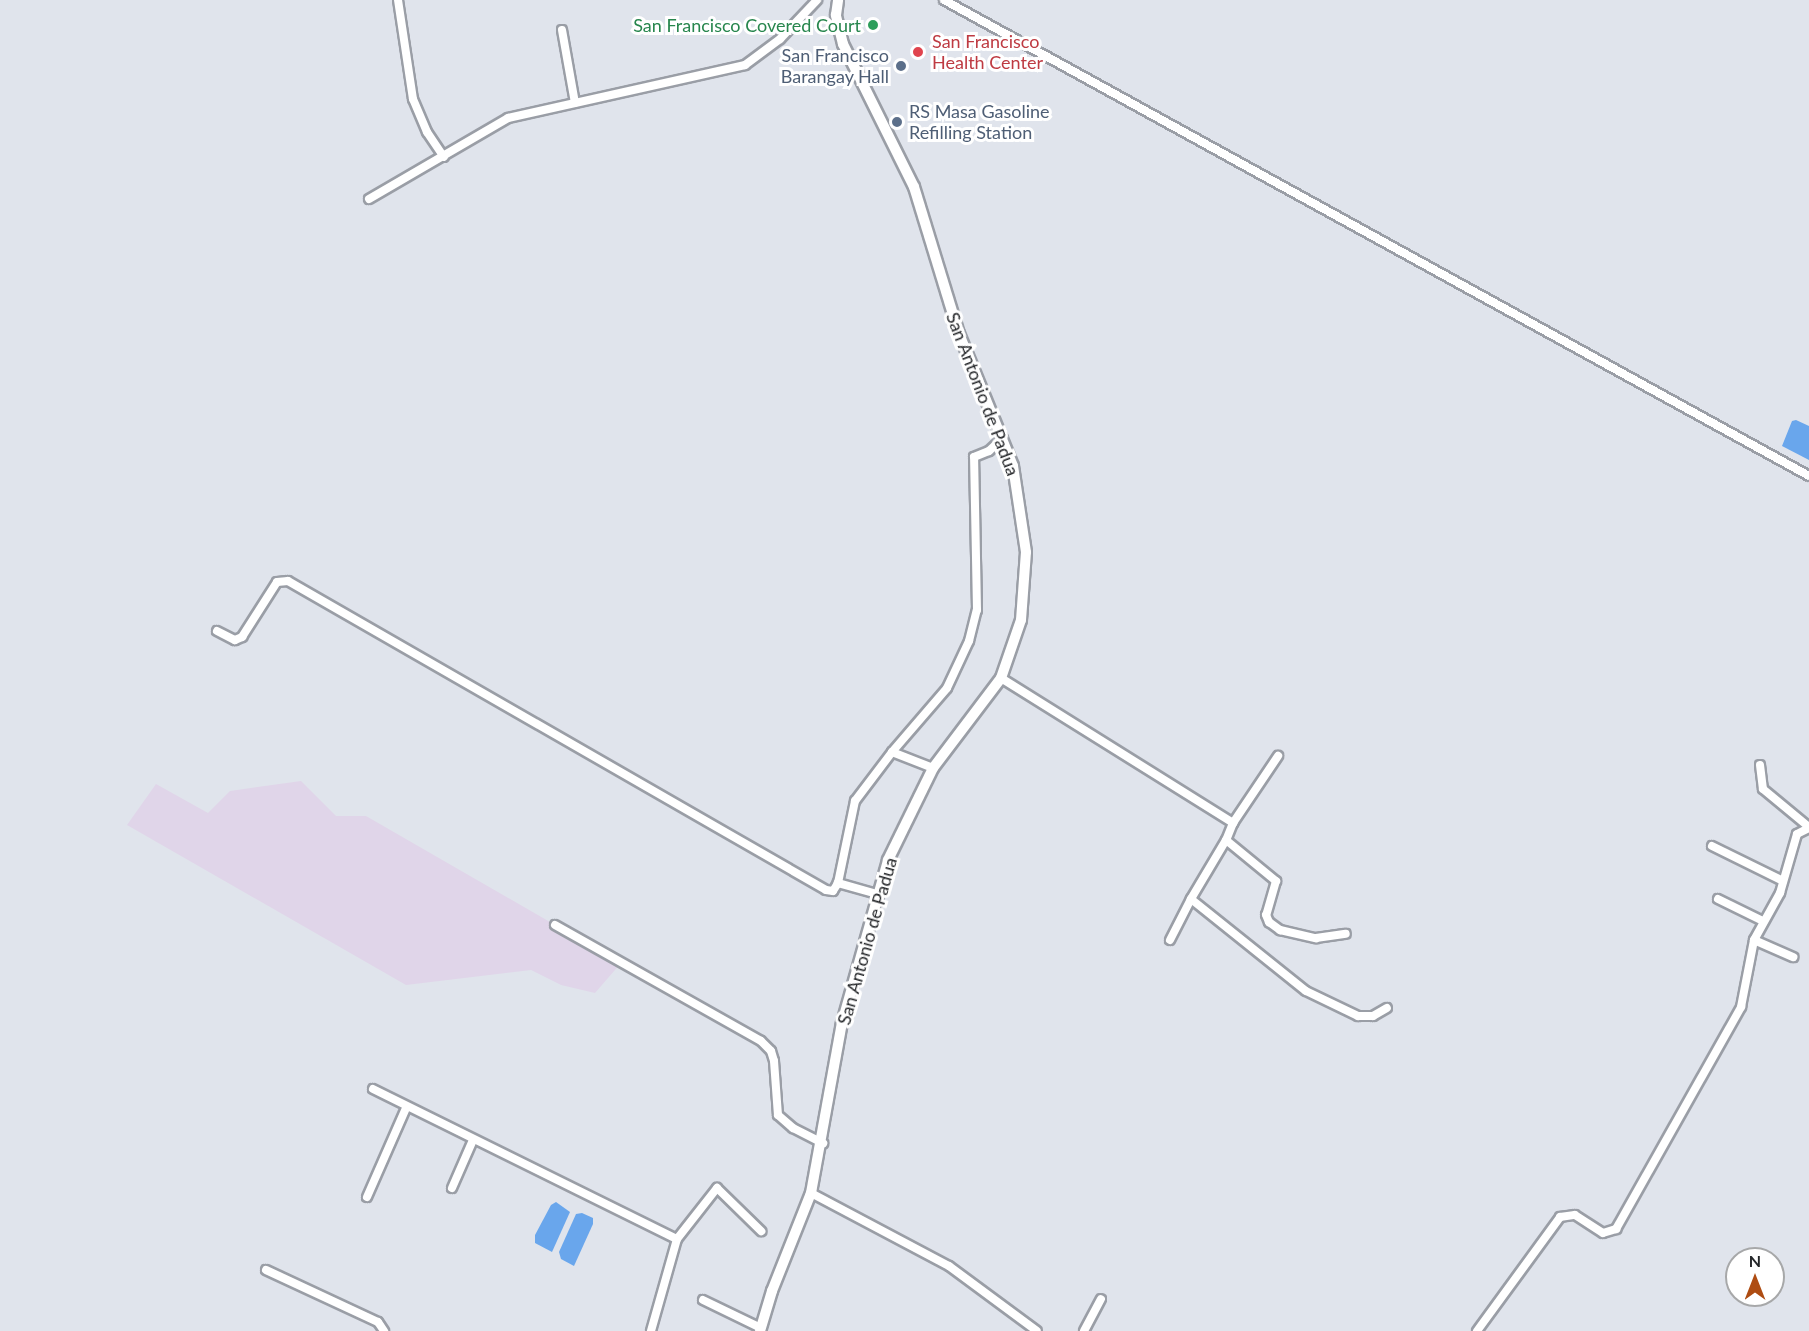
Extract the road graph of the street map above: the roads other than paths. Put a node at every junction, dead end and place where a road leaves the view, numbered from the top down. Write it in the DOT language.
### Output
graph roads {
  1 [pos="398,0"];
  2 [pos="818,0"];
  3 [pos="838,0"];
  4 [pos="944,0"];
  5 [pos="562,30"];
  6 [pos="575,103"];
  7 [pos="444,157"];
  8 [pos="369,199"];
  9 [pos="1003,438"];
  10 [pos="1809,476"];
  11 [pos="217,632"];
  12 [pos="1001,678"];
  13 [pos="892,752"];
  14 [pos="1278,756"];
  15 [pos="1760,765"];
  16 [pos="933,768"];
  17 [pos="1233,823"];
  18 [pos="1809,828"];
  19 [pos="1226,840"];
  20 [pos="1712,846"];
  21 [pos="1784,881"];
  22 [pos="838,883"];
  23 [pos="877,894"];
  24 [pos="1718,898"];
  25 [pos="1191,899"];
  26 [pos="1763,921"];
  27 [pos="555,925"];
  28 [pos="1346,934"];
  29 [pos="1170,940"];
  30 [pos="1754,940"];
  31 [pos="1793,957"];
  32 [pos="1387,1008"];
  33 [pos="373,1089"];
  34 [pos="406,1108"];
  35 [pos="473,1140"];
  36 [pos="823,1143"];
  37 [pos="452,1188"];
  38 [pos="812,1193"];
  39 [pos="367,1197"];
  40 [pos="761,1231"];
  41 [pos="677,1239"];
  42 [pos="266,1270"];
  43 [pos="1101,1299"];
  44 [pos="703,1300"];
  45 [pos="761,1330"];
  46 [pos="384,1331"];
  47 [pos="651,1331"];
  48 [pos="1037,1331"];
  49 [pos="1084,1331"];
  50 [pos="1477,1331"];
  1 -- 7 [label="street"];
  2 -- 6 [label="street"];
  3 -- 9 [label="street, San Antonio de Padua"];
  4 -- 10 [label="street"];
  5 -- 6 [label="street"];
  6 -- 7 [label="street"];
  7 -- 8 [label="street"];
  9 -- 12 [label="street, San Antonio de Padua"];
  9 -- 13 [label="street"];
  11 -- 22 [label="street"];
  12 -- 16 [label="street, San Antonio de Padua"];
  12 -- 17 [label="street"];
  13 -- 16 [label="street"];
  13 -- 22 [label="street"];
  14 -- 17 [label="street"];
  15 -- 18 [label="street"];
  16 -- 23 [label="street, San Antonio de Padua"];
  17 -- 19 [label="street"];
  18 -- 21 [label="street"];
  19 -- 25 [label="street"];
  19 -- 28 [label="street"];
  20 -- 21 [label="street"];
  21 -- 26 [label="street"];
  22 -- 23 [label="street"];
  23 -- 36 [label="street, San Antonio de Padua"];
  24 -- 26 [label="street"];
  25 -- 29 [label="street"];
  25 -- 32 [label="street"];
  26 -- 30 [label="street"];
  27 -- 36 [label="street"];
  30 -- 31 [label="street"];
  30 -- 50 [label="street"];
  33 -- 34 [label="street"];
  34 -- 35 [label="street"];
  34 -- 39 [label="street"];
  35 -- 37 [label="street"];
  35 -- 41 [label="street"];
  36 -- 38 [label="street, San Antonio de Padua"];
  38 -- 45 [label="street, San Antonio de Padua"];
  38 -- 48 [label="street"];
  40 -- 41 [label="street"];
  41 -- 47 [label="street"];
  42 -- 46 [label="street"];
  43 -- 49 [label="street"];
  44 -- 45 [label="street"];
}
